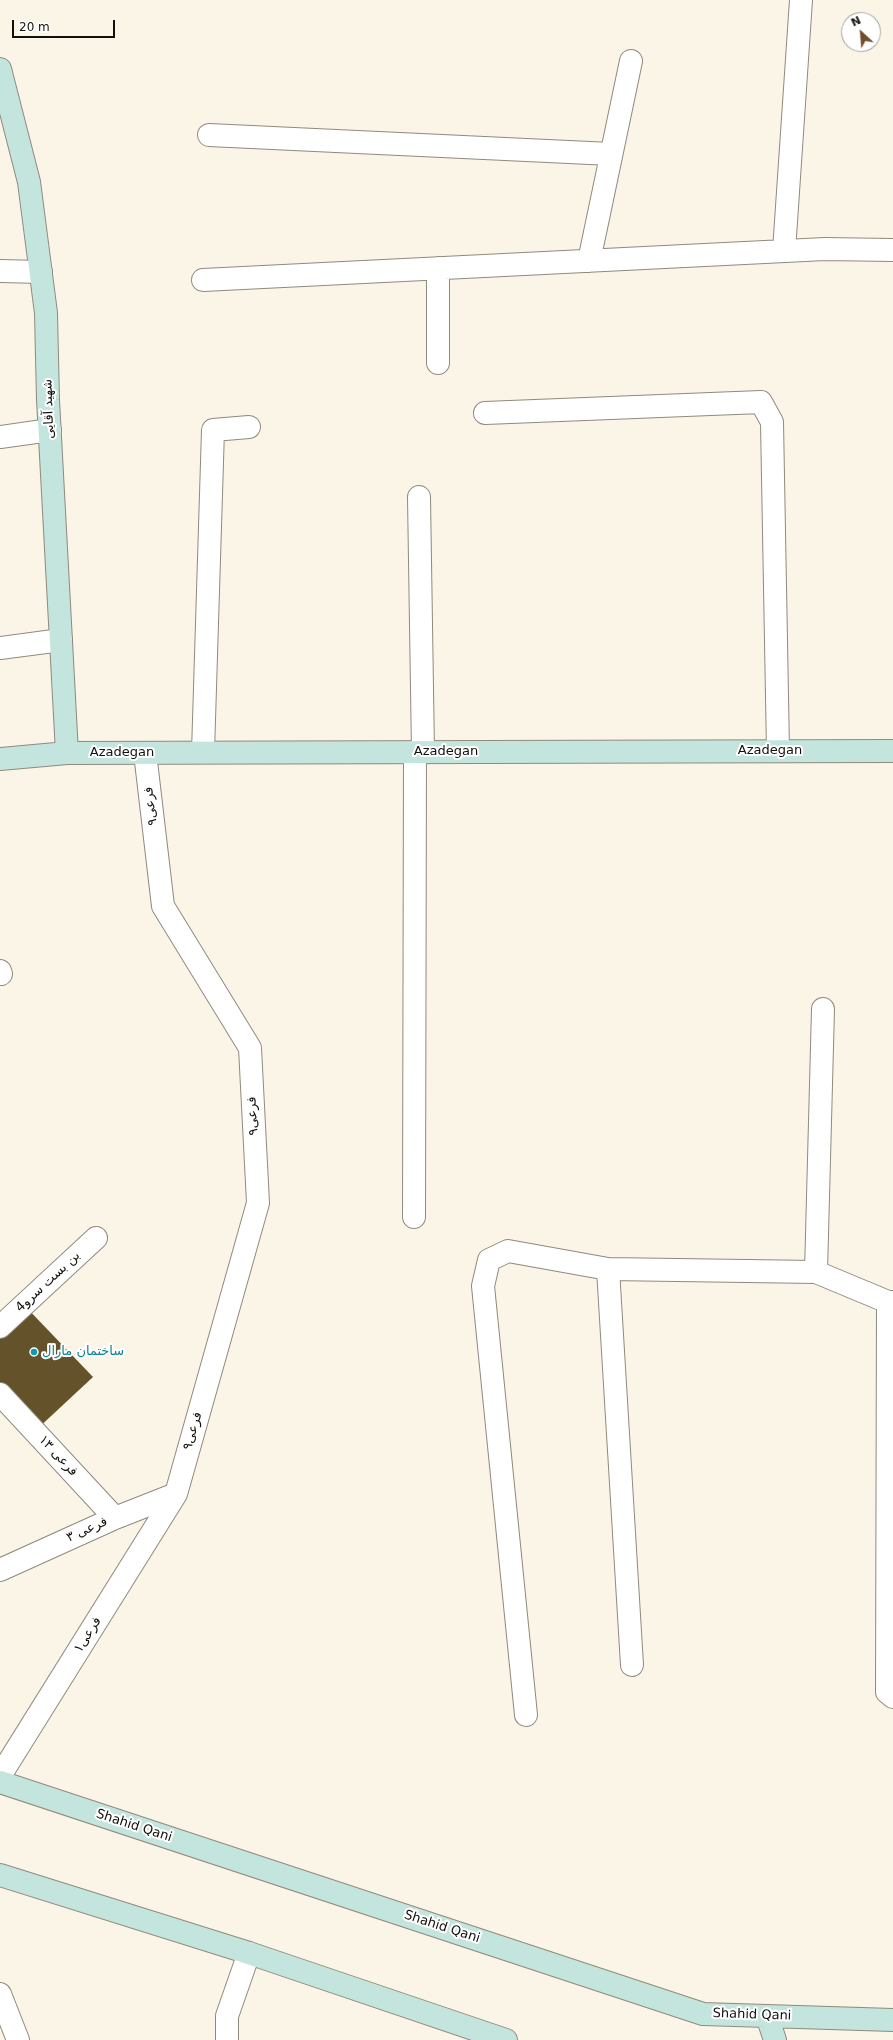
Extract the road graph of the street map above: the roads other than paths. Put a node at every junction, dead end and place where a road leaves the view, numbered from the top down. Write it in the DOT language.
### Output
graph roads {
  1 [pos="801,0"];
  2 [pos="631,61"];
  3 [pos="0,69"];
  4 [pos="209,135"];
  5 [pos="611,154"];
  6 [pos="893,250"];
  7 [pos="784,251"];
  8 [pos="589,261"];
  9 [pos="438,268"];
  10 [pos="0,271"];
  11 [pos="41,272"];
  12 [pos="203,280"];
  13 [pos="438,363"];
  14 [pos="485,413"];
  15 [pos="249,427"];
  16 [pos="50,430"];
  17 [pos="0,437"];
  18 [pos="419,497"];
  19 [pos="61,640"];
  20 [pos="0,648"];
  21 [pos="893,750"];
  22 [pos="778,751"];
  23 [pos="203,752"];
  24 [pos="419,752"];
  25 [pos="67,753"];
  26 [pos="144,753"];
  27 [pos="0,759"];
  28 [pos="823,1009"];
  29 [pos="414,1217"];
  30 [pos="96,1238"];
  31 [pos="608,1269"];
  32 [pos="816,1272"];
  33 [pos="890,1302"];
  34 [pos="0,1327"];
  35 [pos="0,1394"];
  36 [pos="176,1494"];
  37 [pos="115,1518"];
  38 [pos="0,1570"];
  39 [pos="632,1665"];
  40 [pos="893,1697"];
  41 [pos="526,1716"];
  42 [pos="0,1776"];
  43 [pos="0,1782"];
  44 [pos="0,1875"];
  45 [pos="249,1952"];
  46 [pos="0,1994"];
  47 [pos="767,2016"];
  48 [pos="893,2020"];
  49 [pos="18,2040"];
  50 [pos="227,2040"];
  51 [pos="506,2040"];
  52 [pos="774,2040"];
  1 -- 7 [label="street"];
  2 -- 5 [label="street"];
  3 -- 11 [label="main road, شهید آقایی"];
  4 -- 5 [label="street"];
  5 -- 8 [label="street"];
  6 -- 7 [label="street"];
  7 -- 8 [label="street"];
  8 -- 9 [label="street"];
  9 -- 12 [label="street"];
  9 -- 13 [label="street"];
  10 -- 11 [label="street"];
  11 -- 16 [label="main road, شهید آقایی"];
  14 -- 22 [label="street"];
  15 -- 23 [label="street"];
  16 -- 17 [label="street"];
  16 -- 19 [label="main road, شهید آقایی"];
  18 -- 24 [label="street"];
  19 -- 20 [label="street"];
  19 -- 25 [label="main road, شهید آقایی"];
  21 -- 22 [label="main road, Azadegan"];
  22 -- 24 [label="main road, Azadegan"];
  23 -- 24 [label="main road, Azadegan"];
  23 -- 26 [label="main road, Azadegan"];
  24 -- 29 [label="street"];
  25 -- 26 [label="main road, Azadegan"];
  25 -- 27 [label="main road, Azadegan"];
  26 -- 36 [label="street, فرعی۹"];
  28 -- 32 [label="street"];
  30 -- 34 [label="street, بن بست سرو4"];
  31 -- 32 [label="street"];
  31 -- 39 [label="street"];
  31 -- 41 [label="street"];
  32 -- 33 [label="street"];
  33 -- 40 [label="street"];
  35 -- 37 [label="street, فرعی ۱۳"];
  36 -- 37 [label="street, فرعی ۳"];
  36 -- 42 [label="street, فرعی۱"];
  37 -- 38 [label="street, فرعی ۳"];
  43 -- 47 [label="main road, Shahid Qani"];
  44 -- 45 [label="main road"];
  45 -- 50 [label="street"];
  45 -- 51 [label="main road"];
  46 -- 49 [label="street"];
  47 -- 48 [label="main road, Shahid Qani"];
  47 -- 52 [label="main road"];
}
